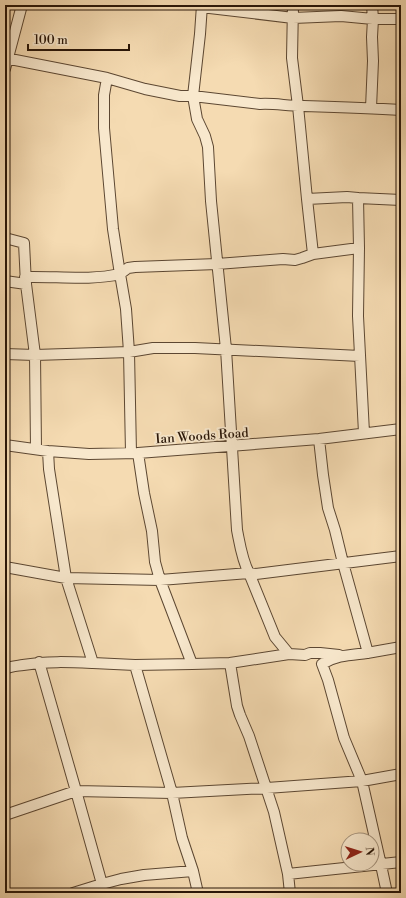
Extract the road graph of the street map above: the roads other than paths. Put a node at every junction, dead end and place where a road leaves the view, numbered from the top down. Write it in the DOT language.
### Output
graph roads {
  1 [pos="22,5"];
  2 [pos="293,5"];
  3 [pos="372,5"];
  4 [pos="202,6"];
  5 [pos="293,18"];
  6 [pos="373,19"];
  7 [pos="401,19"];
  8 [pos="6,62"];
  9 [pos="107,78"];
  10 [pos="193,96"];
  11 [pos="298,106"];
  12 [pos="371,108"];
  13 [pos="401,110"];
  14 [pos="358,198"];
  15 [pos="307,199"];
  16 [pos="401,200"];
  17 [pos="5,238"];
  18 [pos="359,248"];
  19 [pos="313,254"];
  20 [pos="217,264"];
  21 [pos="120,274"];
  22 [pos="25,280"];
  23 [pos="5,281"];
  24 [pos="226,349"];
  25 [pos="128,352"];
  26 [pos="5,354"];
  27 [pos="35,356"];
  28 [pos="360,356"];
  29 [pos="401,429"];
  30 [pos="364,433"];
  31 [pos="318,439"];
  32 [pos="5,445"];
  33 [pos="231,446"];
  34 [pos="36,449"];
  35 [pos="48,451"];
  36 [pos="135,453"];
  37 [pos="401,556"];
  38 [pos="342,563"];
  39 [pos="5,567"];
  40 [pos="249,574"];
  41 [pos="66,578"];
  42 [pos="160,580"];
  43 [pos="401,647"];
  44 [pos="368,653"];
  45 [pos="289,654"];
  46 [pos="305,655"];
  47 [pos="343,656"];
  48 [pos="39,662"];
  49 [pos="93,663"];
  50 [pos="230,663"];
  51 [pos="192,664"];
  52 [pos="322,664"];
  53 [pos="135,665"];
  54 [pos="5,669"];
  55 [pos="401,774"];
  56 [pos="362,781"];
  57 [pos="267,788"];
  58 [pos="76,791"];
  59 [pos="172,793"];
  60 [pos="5,815"];
  61 [pos="401,862"];
  62 [pos="382,865"];
  63 [pos="193,871"];
  64 [pos="288,874"];
  65 [pos="104,888"];
  66 [pos="73,893"];
  67 [pos="198,893"];
  68 [pos="290,893"];
  69 [pos="387,893"];
  1 -- 8 [label="street"];
  2 -- 5 [label="street"];
  3 -- 6 [label="street"];
  4 -- 5 [label="street"];
  4 -- 10 [label="street"];
  5 -- 6 [label="street"];
  5 -- 11 [label="street"];
  6 -- 7 [label="street"];
  6 -- 12 [label="street"];
  8 -- 9 [label="street"];
  9 -- 10 [label="street"];
  9 -- 21 [label="street"];
  10 -- 11 [label="street"];
  10 -- 20 [label="street"];
  11 -- 12 [label="street"];
  11 -- 15 [label="street"];
  12 -- 13 [label="street"];
  14 -- 15 [label="street"];
  14 -- 16 [label="street"];
  14 -- 18 [label="street"];
  15 -- 19 [label="street"];
  17 -- 22 [label="street"];
  18 -- 19 [label="street"];
  18 -- 28 [label="street"];
  19 -- 20 [label="street"];
  20 -- 21 [label="street"];
  20 -- 24 [label="street"];
  21 -- 22 [label="street"];
  21 -- 25 [label="street"];
  22 -- 23 [label="street"];
  22 -- 27 [label="street"];
  24 -- 25 [label="street"];
  24 -- 28 [label="street"];
  24 -- 33 [label="street"];
  25 -- 27 [label="street"];
  25 -- 36 [label="street"];
  26 -- 27 [label="street"];
  27 -- 34 [label="street"];
  28 -- 30 [label="street"];
  29 -- 30 [label="street, Ian Woods Road"];
  30 -- 31 [label="street, Ian Woods Road"];
  31 -- 33 [label="street, Ian Woods Road"];
  31 -- 38 [label="street"];
  32 -- 34 [label="street, Ian Woods Road"];
  33 -- 36 [label="street, Ian Woods Road"];
  33 -- 40 [label="street"];
  34 -- 35 [label="street, Ian Woods Road"];
  35 -- 36 [label="street, Ian Woods Road"];
  35 -- 41 [label="street"];
  36 -- 42 [label="street"];
  37 -- 38 [label="street"];
  38 -- 40 [label="street"];
  38 -- 44 [label="street"];
  39 -- 41 [label="street"];
  40 -- 42 [label="street"];
  40 -- 45 [label="street"];
  41 -- 42 [label="street"];
  41 -- 49 [label="street"];
  42 -- 51 [label="street"];
  43 -- 44 [label="street"];
  44 -- 47 [label="street"];
  45 -- 46 [label="street"];
  45 -- 50 [label="street"];
  46 -- 47 [label="street"];
  46 -- 52 [label="street"];
  47 -- 52 [label="street"];
  48 -- 49 [label="street"];
  48 -- 54 [label="street"];
  48 -- 58 [label="street"];
  49 -- 53 [label="street"];
  50 -- 51 [label="street"];
  50 -- 57 [label="street"];
  51 -- 53 [label="street"];
  52 -- 56 [label="street"];
  53 -- 59 [label="street"];
  55 -- 56 [label="street"];
  56 -- 57 [label="street"];
  56 -- 62 [label="street"];
  57 -- 59 [label="street"];
  57 -- 64 [label="street"];
  58 -- 59 [label="street"];
  58 -- 60 [label="street"];
  58 -- 65 [label="street"];
  59 -- 63 [label="street"];
  61 -- 62 [label="street"];
  62 -- 64 [label="street"];
  62 -- 69 [label="street"];
  63 -- 65 [label="street"];
  63 -- 67 [label="street"];
  64 -- 68 [label="street"];
  65 -- 66 [label="street"];
}
